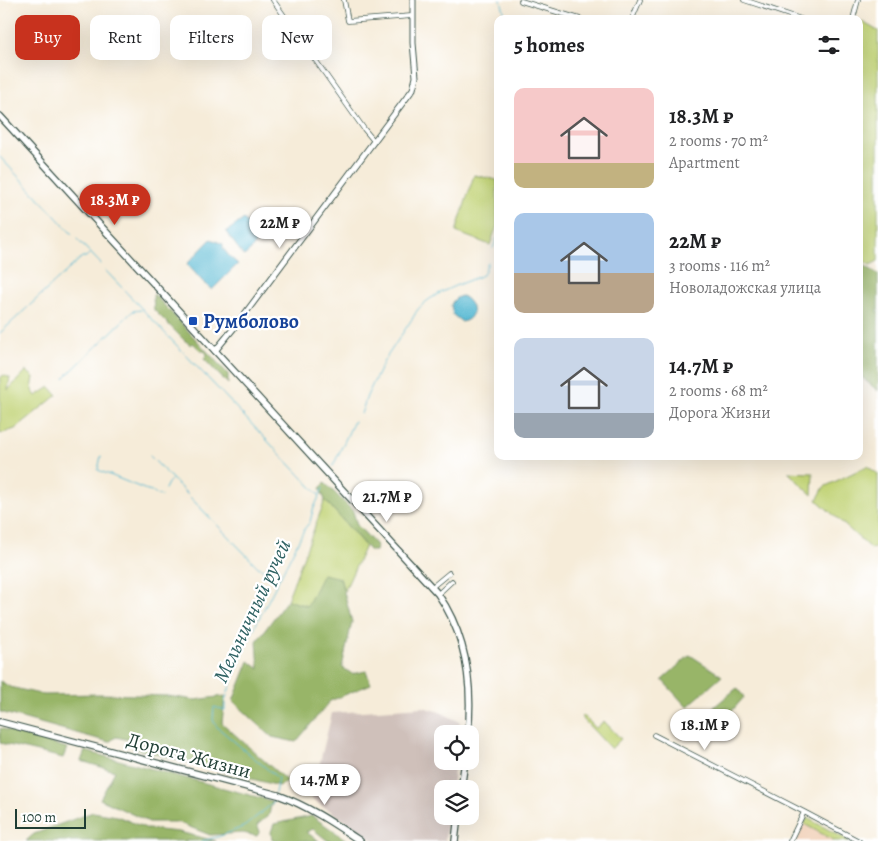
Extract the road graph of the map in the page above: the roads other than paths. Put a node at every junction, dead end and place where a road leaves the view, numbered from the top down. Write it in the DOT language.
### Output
graph roads {
  1 [pos="273,0"];
  2 [pos="344,0"];
  3 [pos="413,0"];
  4 [pos="640,0"];
  5 [pos="744,0"];
  6 [pos="858,0"];
  7 [pos="521,1"];
  8 [pos="567,15"];
  9 [pos="634,15"];
  10 [pos="789,15"];
  11 [pos="854,15"];
  12 [pos="412,16"];
  13 [pos="0,116"];
  14 [pos="374,141"];
  15 [pos="215,351"];
  16 [pos="448,573"];
  17 [pos="452,581"];
  18 [pos="432,587"];
  19 [pos="438,594"];
  20 [pos="0,722"];
  21 [pos="468,725"];
  22 [pos="654,735"];
  23 [pos="804,812"];
  24 [pos="457,825"];
  25 [pos="360,841"];
  26 [pos="455,841"];
  27 [pos="790,841"];
  28 [pos="859,841"];
  1 -- 14 [label="street"];
  2 -- 12 [label="street"];
  3 -- 12 [label="street"];
  4 -- 9 [label="street"];
  5 -- 10 [label="street"];
  6 -- 11 [label="street"];
  7 -- 8 [label="street"];
  12 -- 14 [label="street"];
  13 -- 15 [label="main road"];
  14 -- 15 [label="street"];
  15 -- 18 [label="main road"];
  16 -- 18 [label="street"];
  17 -- 19 [label="street"];
  18 -- 19 [label="main road"];
  19 -- 21 [label="main road"];
  20 -- 25 [label="main road, Дорога Жизни"];
  22 -- 23 [label="street"];
  23 -- 27 [label="street"];
  23 -- 28 [label="street"];
  24 -- 26 [label="main road"];
}
